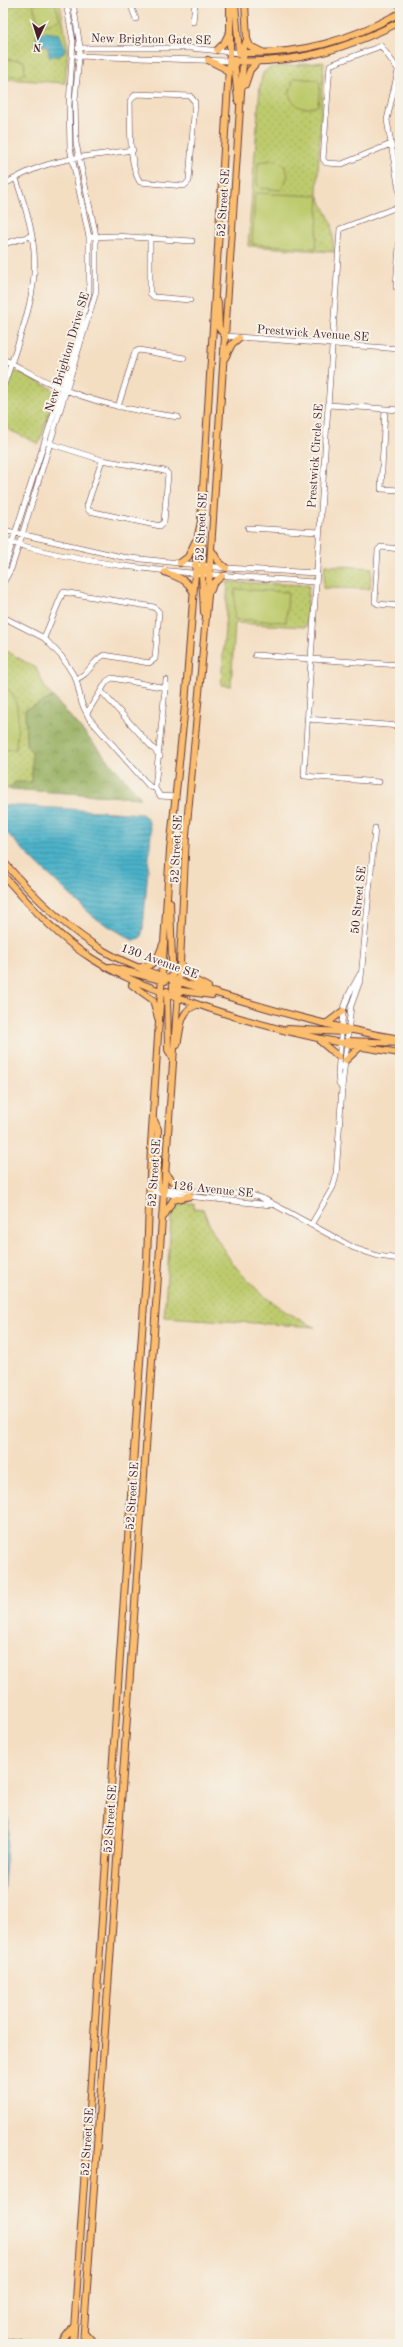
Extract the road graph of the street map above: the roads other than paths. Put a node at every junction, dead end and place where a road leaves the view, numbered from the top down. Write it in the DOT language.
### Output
graph roads {
  1 [pos="66,3"];
  2 [pos="73,3"];
  3 [pos="130,3"];
  4 [pos="195,3"];
  5 [pos="230,3"];
  6 [pos="235,3"];
  7 [pos="245,3"];
  8 [pos="397,3"];
  9 [pos="400,8"];
  10 [pos="400,13"];
  11 [pos="136,19"];
  12 [pos="193,22"];
  13 [pos="400,22"];
  14 [pos="230,30"];
  15 [pos="247,39"];
  16 [pos="80,47"];
  17 [pos="216,50"];
  18 [pos="230,52"];
  19 [pos="73,53"];
  20 [pos="241,53"];
  21 [pos="265,53"];
  22 [pos="79,57"];
  23 [pos="208,60"];
  24 [pos="233,61"];
  25 [pos="244,62"];
  26 [pos="257,62"];
  27 [pos="399,72"];
  28 [pos="228,74"];
  29 [pos="242,92"];
  30 [pos="240,112"];
  31 [pos="391,144"];
  32 [pos="132,150"];
  33 [pos="78,157"];
  34 [pos="71,159"];
  35 [pos="16,178"];
  36 [pos="3,185"];
  37 [pos="400,196"];
  38 [pos="400,206"];
  39 [pos="400,233"];
  40 [pos="31,236"];
  41 [pos="96,236"];
  42 [pos="89,237"];
  43 [pos="150,238"];
  44 [pos="192,240"];
  45 [pos="3,244"];
  46 [pos="217,282"];
  47 [pos="400,287"];
  48 [pos="190,300"];
  49 [pos="211,335"];
  50 [pos="225,336"];
  51 [pos="239,338"];
  52 [pos="333,344"];
  53 [pos="400,350"];
  54 [pos="184,358"];
  55 [pos="3,359"];
  56 [pos="224,362"];
  57 [pos="11,363"];
  58 [pos="3,388"];
  59 [pos="61,388"];
  60 [pos="67,390"];
  61 [pos="329,405"];
  62 [pos="118,407"];
  63 [pos="385,409"];
  64 [pos="400,410"];
  65 [pos="178,417"];
  66 [pos="44,441"];
  67 [pos="50,444"];
  68 [pos="102,460"];
  69 [pos="400,490"];
  70 [pos="202,522"];
  71 [pos="248,528"];
  72 [pos="3,530"];
  73 [pos="319,532"];
  74 [pos="14,534"];
  75 [pos="198,535"];
  76 [pos="22,536"];
  77 [pos="3,540"];
  78 [pos="12,543"];
  79 [pos="19,545"];
  80 [pos="211,548"];
  81 [pos="400,549"];
  82 [pos="180,563"];
  83 [pos="195,565"];
  84 [pos="203,566"];
  85 [pos="210,566"];
  86 [pos="226,568"];
  87 [pos="165,572"];
  88 [pos="317,573"];
  89 [pos="6,574"];
  90 [pos="195,575"];
  91 [pos="202,575"];
  92 [pos="210,576"];
  93 [pos="222,576"];
  94 [pos="316,582"];
  95 [pos="3,583"];
  96 [pos="192,590"];
  97 [pos="208,595"];
  98 [pos="400,606"];
  99 [pos="3,618"];
  100 [pos="206,621"];
  101 [pos="44,638"];
  102 [pos="255,655"];
  103 [pos="310,659"];
  104 [pos="400,665"];
  105 [pos="76,679"];
  106 [pos="166,680"];
  107 [pos="166,688"];
  108 [pos="101,691"];
  109 [pos="87,713"];
  110 [pos="307,719"];
  111 [pos="400,726"];
  112 [pos="160,756"];
  113 [pos="379,782"];
  114 [pos="155,788"];
  115 [pos="176,797"];
  116 [pos="375,828"];
  117 [pos="3,861"];
  118 [pos="3,876"];
  119 [pos="168,892"];
  120 [pos="164,939"];
  121 [pos="76,946"];
  122 [pos="180,963"];
  123 [pos="104,966"];
  124 [pos="135,966"];
  125 [pos="360,974"];
  126 [pos="164,979"];
  127 [pos="171,988"];
  128 [pos="223,995"];
  129 [pos="177,997"];
  130 [pos="197,1005"];
  131 [pos="343,1011"];
  132 [pos="326,1024"];
  133 [pos="350,1029"];
  134 [pos="281,1030"];
  135 [pos="342,1030"];
  136 [pos="159,1037"];
  137 [pos="316,1039"];
  138 [pos="400,1039"];
  139 [pos="348,1043"];
  140 [pos="400,1043"];
  141 [pos="340,1044"];
  142 [pos="360,1047"];
  143 [pos="174,1050"];
  144 [pos="400,1053"];
  145 [pos="339,1057"];
  146 [pos="173,1059"];
  147 [pos="346,1060"];
  148 [pos="342,1088"];
  149 [pos="154,1118"];
  150 [pos="165,1172"];
  151 [pos="150,1190"];
  152 [pos="162,1190"];
  153 [pos="190,1193"];
  154 [pos="161,1223"];
  155 [pos="311,1225"];
  156 [pos="400,1259"];
  157 [pos="75,2325"];
  158 [pos="84,2332"];
  159 [pos="3,2342"];
  160 [pos="22,2344"];
  161 [pos="60,2344"];
  162 [pos="73,2344"];
  163 [pos="83,2344"];
  164 [pos="95,2344"];
  1 -- 19 [label="street, New Brighton Drive SE"];
  2 -- 16 [label="street, New Brighton Drive SE"];
  3 -- 11 [label="street"];
  4 -- 12 [label="street"];
  5 -- 14 [label="main road"];
  6 -- 20 [label="main road"];
  7 -- 15 [label="main road"];
  8 -- 9 [label="street"];
  10 -- 21 [label="main road"];
  13 -- 26 [label="main road"];
  14 -- 17 [label="main road"];
  14 -- 18 [label="main road"];
  15 -- 20 [label="main road"];
  15 -- 21 [label="main road"];
  16 -- 17 [label="street, New Brighton Gate SE"];
  16 -- 19 [label="street, New Brighton Gate SE"];
  16 -- 22 [label="street, New Brighton Drive SE"];
  17 -- 18 [label="street, New Brighton Gate SE"];
  18 -- 20 [label="street, New Brighton Gate SE"];
  18 -- 24 [label="main road"];
  19 -- 22 [label="street, New Brighton Gate SE"];
  19 -- 34 [label="street, New Brighton Drive SE"];
  20 -- 21 [label="main road"];
  20 -- 25 [label="main road"];
  22 -- 23 [label="street, New Brighton Gate SE"];
  22 -- 33 [label="street, New Brighton Drive SE"];
  23 -- 24 [label="street, New Brighton Gate SE"];
  23 -- 28 [label="main road"];
  24 -- 25 [label="main road"];
  24 -- 28 [label="main road, 52 Street SE"];
  24 -- 30 [label="main road"];
  25 -- 26 [label="main road"];
  25 -- 29 [label="main road, 52 Street SE"];
  26 -- 29 [label="main road"];
  27 -- 31 [label="street"];
  27 -- 31 [label="street"];
  28 -- 46 [label="main road, 52 Street SE"];
  29 -- 30 [label="main road, 52 Street SE"];
  30 -- 50 [label="main road, 52 Street SE"];
  31 -- 37 [label="street"];
  32 -- 32 [label="street"];
  32 -- 33 [label="street"];
  33 -- 34 [label="street"];
  33 -- 41 [label="street, New Brighton Drive SE"];
  34 -- 35 [label="street"];
  34 -- 42 [label="street, New Brighton Drive SE"];
  35 -- 36 [label="street"];
  35 -- 40 [label="street"];
  38 -- 52 [label="street, Prestwick Circle SE"];
  39 -- 47 [label="street"];
  40 -- 45 [label="street"];
  40 -- 57 [label="street"];
  41 -- 42 [label="street"];
  41 -- 43 [label="street"];
  41 -- 60 [label="street, New Brighton Drive SE"];
  42 -- 59 [label="street, New Brighton Drive SE"];
  43 -- 44 [label="street"];
  43 -- 48 [label="street"];
  46 -- 49 [label="main road, 52 Street SE"];
  46 -- 50 [label="main road"];
  49 -- 50 [label="main road"];
  49 -- 70 [label="main road, 52 Street SE"];
  50 -- 51 [label="street, Prestwick Avenue SE"];
  50 -- 56 [label="main road, 52 Street SE"];
  51 -- 52 [label="street, Prestwick Avenue SE"];
  51 -- 56 [label="main road"];
  52 -- 53 [label="street, Prestwick Avenue SE"];
  52 -- 61 [label="street, Prestwick Circle SE"];
  54 -- 62 [label="street"];
  55 -- 57 [label="street"];
  56 -- 80 [label="main road, 52 Street SE"];
  57 -- 58 [label="street"];
  57 -- 59 [label="street"];
  59 -- 60 [label="street"];
  59 -- 66 [label="street, New Brighton Drive SE"];
  60 -- 62 [label="street"];
  60 -- 67 [label="street, New Brighton Drive SE"];
  61 -- 63 [label="street"];
  61 -- 73 [label="street, Prestwick Circle SE"];
  62 -- 65 [label="street"];
  63 -- 64 [label="street"];
  63 -- 69 [label="street"];
  66 -- 67 [label="street"];
  66 -- 74 [label="street, New Brighton Drive SE"];
  67 -- 68 [label="street"];
  67 -- 76 [label="street, New Brighton Drive SE"];
  68 -- 68 [label="street"];
  70 -- 75 [label="main road, 52 Street SE"];
  70 -- 84 [label="main road"];
  71 -- 73 [label="street"];
  72 -- 74 [label="street"];
  73 -- 88 [label="street, Prestwick Circle SE"];
  74 -- 76 [label="street"];
  74 -- 78 [label="street, New Brighton Drive SE"];
  75 -- 82 [label="main road"];
  75 -- 83 [label="main road, 52 Street SE"];
  76 -- 79 [label="street, New Brighton Drive SE"];
  76 -- 82 [label="street"];
  77 -- 78 [label="street"];
  78 -- 79 [label="street"];
  78 -- 89 [label="street, New Brighton Drive SE"];
  79 -- 87 [label="street"];
  79 -- 89 [label="street, New Brighton Drive SE"];
  80 -- 85 [label="main road, 52 Street SE"];
  80 -- 86 [label="main road"];
  81 -- 98 [label="street"];
  82 -- 83 [label="street"];
  83 -- 84 [label="street"];
  83 -- 90 [label="main road, 52 Street SE"];
  83 -- 91 [label="main road"];
  84 -- 85 [label="street"];
  84 -- 92 [label="main road"];
  85 -- 86 [label="street"];
  85 -- 92 [label="main road, 52 Street SE"];
  86 -- 88 [label="street"];
  87 -- 90 [label="street"];
  87 -- 96 [label="main road"];
  88 -- 94 [label="street, Prestwick Circle SE"];
  89 -- 95 [label="street"];
  90 -- 91 [label="street"];
  90 -- 96 [label="main road, 52 Street SE"];
  91 -- 92 [label="street"];
  91 -- 100 [label="main road"];
  92 -- 93 [label="street"];
  92 -- 97 [label="main road, 52 Street SE"];
  93 -- 94 [label="street"];
  93 -- 97 [label="main road"];
  94 -- 103 [label="street, Prestwick Circle SE"];
  96 -- 115 [label="main road, 52 Street SE"];
  97 -- 100 [label="main road, 52 Street SE"];
  99 -- 101 [label="street"];
  100 -- 122 [label="main road, 52 Street SE"];
  101 -- 105 [label="street"];
  101 -- 105 [label="street"];
  102 -- 103 [label="street"];
  103 -- 104 [label="street"];
  103 -- 110 [label="street, Prestwick Circle SE"];
  105 -- 109 [label="street"];
  106 -- 107 [label="street"];
  107 -- 108 [label="street"];
  107 -- 112 [label="street"];
  108 -- 109 [label="street"];
  108 -- 112 [label="street"];
  109 -- 114 [label="street"];
  110 -- 111 [label="street"];
  110 -- 113 [label="street, Prestwick Circle SE"];
  112 -- 114 [label="street"];
  114 -- 115 [label="street"];
  115 -- 119 [label="main road, 52 Street SE"];
  116 -- 125 [label="street, 50 Street SE"];
  117 -- 124 [label="main road, 130 Avenue SE"];
  118 -- 121 [label="main road, 130 Avenue SE"];
  119 -- 120 [label="main road, 52 Street SE"];
  119 -- 127 [label="main road"];
  120 -- 124 [label="main road"];
  120 -- 126 [label="main road, 52 Street SE"];
  121 -- 123 [label="main road, 130 Avenue SE"];
  121 -- 136 [label="main road"];
  122 -- 127 [label="main road, 52 Street SE"];
  122 -- 128 [label="main road"];
  123 -- 126 [label="main road"];
  123 -- 127 [label="main road, 130 Avenue SE"];
  124 -- 126 [label="main road, 130 Avenue SE"];
  125 -- 131 [label="street, 50 Street SE"];
  125 -- 133 [label="street, 50 Street SE"];
  126 -- 127 [label="main road, 52 Street SE"];
  126 -- 127 [label="main road, 130 Avenue SE"];
  127 -- 128 [label="main road, 130 Avenue SE"];
  127 -- 129 [label="main road, 130 Avenue SE"];
  127 -- 129 [label="main road, 52 Street SE"];
  127 -- 136 [label="main road, 52 Street SE"];
  127 -- 146 [label="main road"];
  128 -- 132 [label="main road, 130 Avenue SE"];
  129 -- 130 [label="main road, 130 Avenue SE"];
  129 -- 143 [label="main road, 52 Street SE"];
  130 -- 134 [label="main road, 130 Avenue SE"];
  130 -- 143 [label="main road"];
  131 -- 132 [label="main road"];
  131 -- 135 [label="street, 50 Street SE"];
  132 -- 135 [label="main road, 130 Avenue SE"];
  133 -- 135 [label="main road"];
  133 -- 138 [label="main road"];
  133 -- 139 [label="street, 50 Street SE"];
  134 -- 135 [label="main road"];
  134 -- 137 [label="main road, 130 Avenue SE"];
  135 -- 141 [label="street, 50 Street SE"];
  136 -- 149 [label="main road, 52 Street SE"];
  137 -- 141 [label="main road, 130 Avenue SE"];
  137 -- 145 [label="main road"];
  139 -- 140 [label="main road"];
  139 -- 141 [label="main road"];
  139 -- 142 [label="main road"];
  139 -- 147 [label="street, 50 Street SE"];
  141 -- 145 [label="street, 50 Street SE"];
  142 -- 144 [label="main road"];
  142 -- 147 [label="main road"];
  143 -- 146 [label="main road, 52 Street SE"];
  145 -- 148 [label="street, 50 Street SE"];
  146 -- 150 [label="main road, 52 Street SE"];
  147 -- 148 [label="street, 50 Street SE"];
  148 -- 155 [label="street, 50 Street SE"];
  149 -- 151 [label="main road, 52 Street SE"];
  149 -- 152 [label="main road"];
  150 -- 152 [label="main road, 52 Street SE"];
  150 -- 153 [label="main road"];
  151 -- 152 [label="street, 126 Avenue SE"];
  151 -- 157 [label="main road, 52 Street SE"];
  152 -- 153 [label="street, 126 Avenue SE"];
  152 -- 154 [label="main road, 52 Street SE"];
  153 -- 154 [label="main road"];
  153 -- 155 [label="street, 126 Avenue SE"];
  154 -- 158 [label="main road, 52 Street SE"];
  155 -- 156 [label="street, 126 Avenue SE"];
  157 -- 161 [label="main road"];
  157 -- 162 [label="main road, 52 Street SE"];
  158 -- 163 [label="main road, 52 Street SE"];
  158 -- 164 [label="main road"];
  159 -- 160 [label="main road"];
}
